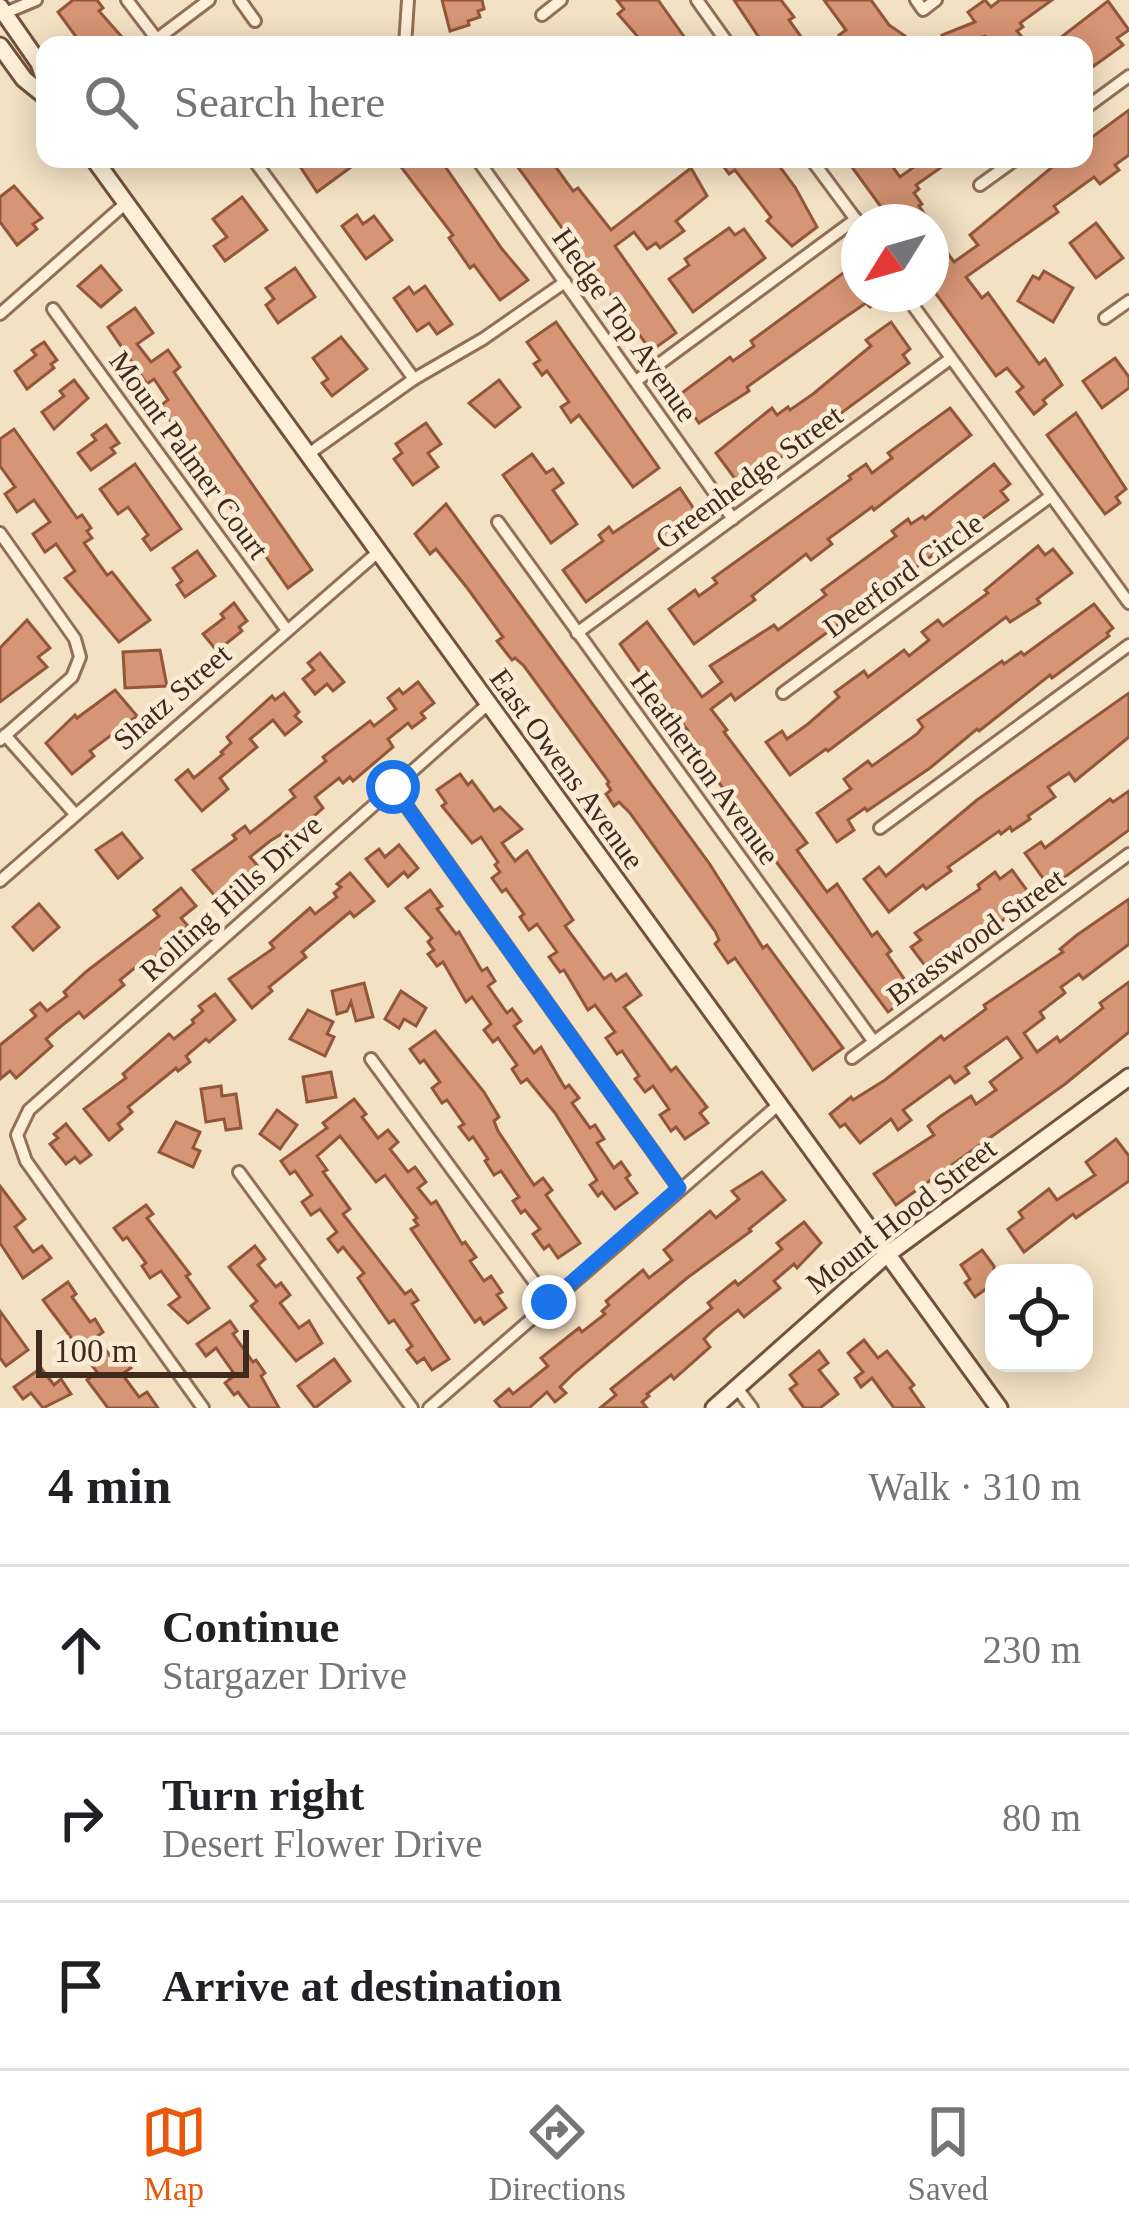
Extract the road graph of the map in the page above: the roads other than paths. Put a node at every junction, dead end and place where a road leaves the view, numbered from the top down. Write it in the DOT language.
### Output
graph roads {
  1 [pos="36,0"];
  2 [pos="128,0"];
  3 [pos="209,0"];
  4 [pos="240,0"];
  5 [pos="408,0"];
  6 [pos="561,0"];
  7 [pos="697,0"];
  8 [pos="936,0"];
  9 [pos="920,5"];
  10 [pos="6,7"];
  11 [pos="542,14"];
  12 [pos="255,21"];
  13 [pos="155,36"];
  14 [pos="166,36"];
  15 [pos="404,36"];
  16 [pos="723,36"];
  17 [pos="0,46"];
  18 [pos="36,58"];
  19 [pos="1129,76"];
  20 [pos="36,89"];
  21 [pos="1093,102"];
  22 [pos="101,168"];
  23 [pos="260,168"];
  24 [pos="483,168"];
  25 [pos="818,168"];
  26 [pos="1004,168"];
  27 [pos="980,185"];
  28 [pos="126,203"];
  29 [pos="844,204"];
  30 [pos="841,234"];
  31 [pos="565,282"];
  32 [pos="1129,301"];
  33 [pos="53,309"];
  34 [pos="917,312"];
  35 [pos="0,314"];
  36 [pos="1105,318"];
  37 [pos="950,359"];
  38 [pos="415,379"];
  39 [pos="636,382"];
  40 [pos="308,455"];
  41 [pos="1051,496"];
  42 [pos="733,519"];
  43 [pos="498,522"];
  44 [pos="0,533"];
  45 [pos="377,553"];
  46 [pos="1129,602"];
  47 [pos="286,629"];
  48 [pos="577,634"];
  49 [pos="1129,645"];
  50 [pos="783,693"];
  51 [pos="487,705"];
  52 [pos="3,737"];
  53 [pos="393,787"];
  54 [pos="75,814"];
  55 [pos="880,828"];
  56 [pos="1129,854"];
  57 [pos="0,880"];
  58 [pos="874,1042"];
  59 [pos="852,1058"];
  60 [pos="371,1059"];
  61 [pos="1129,1077"];
  62 [pos="777,1106"];
  63 [pos="238,1172"];
  64 [pos="679,1188"];
  65 [pos="885,1256"];
  66 [pos="549,1302"];
  67 [pos="737,1388"];
  68 [pos="203,1408"];
  69 [pos="412,1408"];
  70 [pos="429,1408"];
  71 [pos="714,1408"];
  72 [pos="752,1408"];
  73 [pos="998,1408"];
  1 -- 10 [label="street"];
  2 -- 13 [label="street"];
  3 -- 14 [label="street"];
  4 -- 12 [label="street"];
  5 -- 15 [label="street"];
  6 -- 11 [label="street"];
  7 -- 16 [label="street"];
  8 -- 9 [label="street"];
  10 -- 18 [label="main road"];
  17 -- 20 [label="main road"];
  19 -- 21 [label="street"];
  22 -- 28 [label="main road, East Owens Avenue"];
  23 -- 38 [label="street"];
  24 -- 31 [label="street, Hedge Top Avenue"];
  25 -- 29 [label="street"];
  26 -- 27 [label="street"];
  28 -- 35 [label="street"];
  28 -- 40 [label="main road, East Owens Avenue"];
  30 -- 39 [label="street"];
  31 -- 38 [label="street"];
  31 -- 39 [label="street, Hedge Top Avenue"];
  32 -- 36 [label="street"];
  33 -- 47 [label="street, Mount Palmer Court"];
  34 -- 37 [label="street"];
  37 -- 41 [label="street"];
  37 -- 42 [label="street, Greenhedge Street"];
  38 -- 40 [label="street"];
  39 -- 42 [label="street, Hedge Top Avenue"];
  40 -- 45 [label="main road, East Owens Avenue"];
  41 -- 46 [label="street"];
  41 -- 50 [label="street, Deerford Circle"];
  42 -- 48 [label="street, Greenhedge Street"];
  43 -- 48 [label="street, Heatherton Avenue"];
  44 -- 52 [label="street"];
  45 -- 47 [label="street, Shatz Street"];
  45 -- 51 [label="main road, East Owens Avenue"];
  47 -- 54 [label="street, Shatz Street"];
  48 -- 58 [label="street, Heatherton Avenue"];
  49 -- 55 [label="street"];
  51 -- 53 [label="street, Rolling Hills Drive"];
  51 -- 62 [label="main road, East Owens Avenue"];
  52 -- 54 [label="street"];
  53 -- 64 [label="street"];
  53 -- 68 [label="street, Rolling Hills Drive"];
  54 -- 57 [label="street, Shatz Street"];
  56 -- 58 [label="street, Brasswood Street"];
  58 -- 59 [label="street, Brasswood Street"];
  60 -- 66 [label="street"];
  61 -- 65 [label="main road, Mount Hood Street"];
  62 -- 64 [label="street"];
  62 -- 65 [label="main road, East Owens Avenue"];
  63 -- 69 [label="street"];
  64 -- 66 [label="street"];
  65 -- 67 [label="main road, Mount Hood Street"];
  65 -- 73 [label="main road, East Owens Avenue"];
  66 -- 70 [label="street"];
  67 -- 71 [label="main road, Mount Hood Street"];
  67 -- 72 [label="street"];
}
